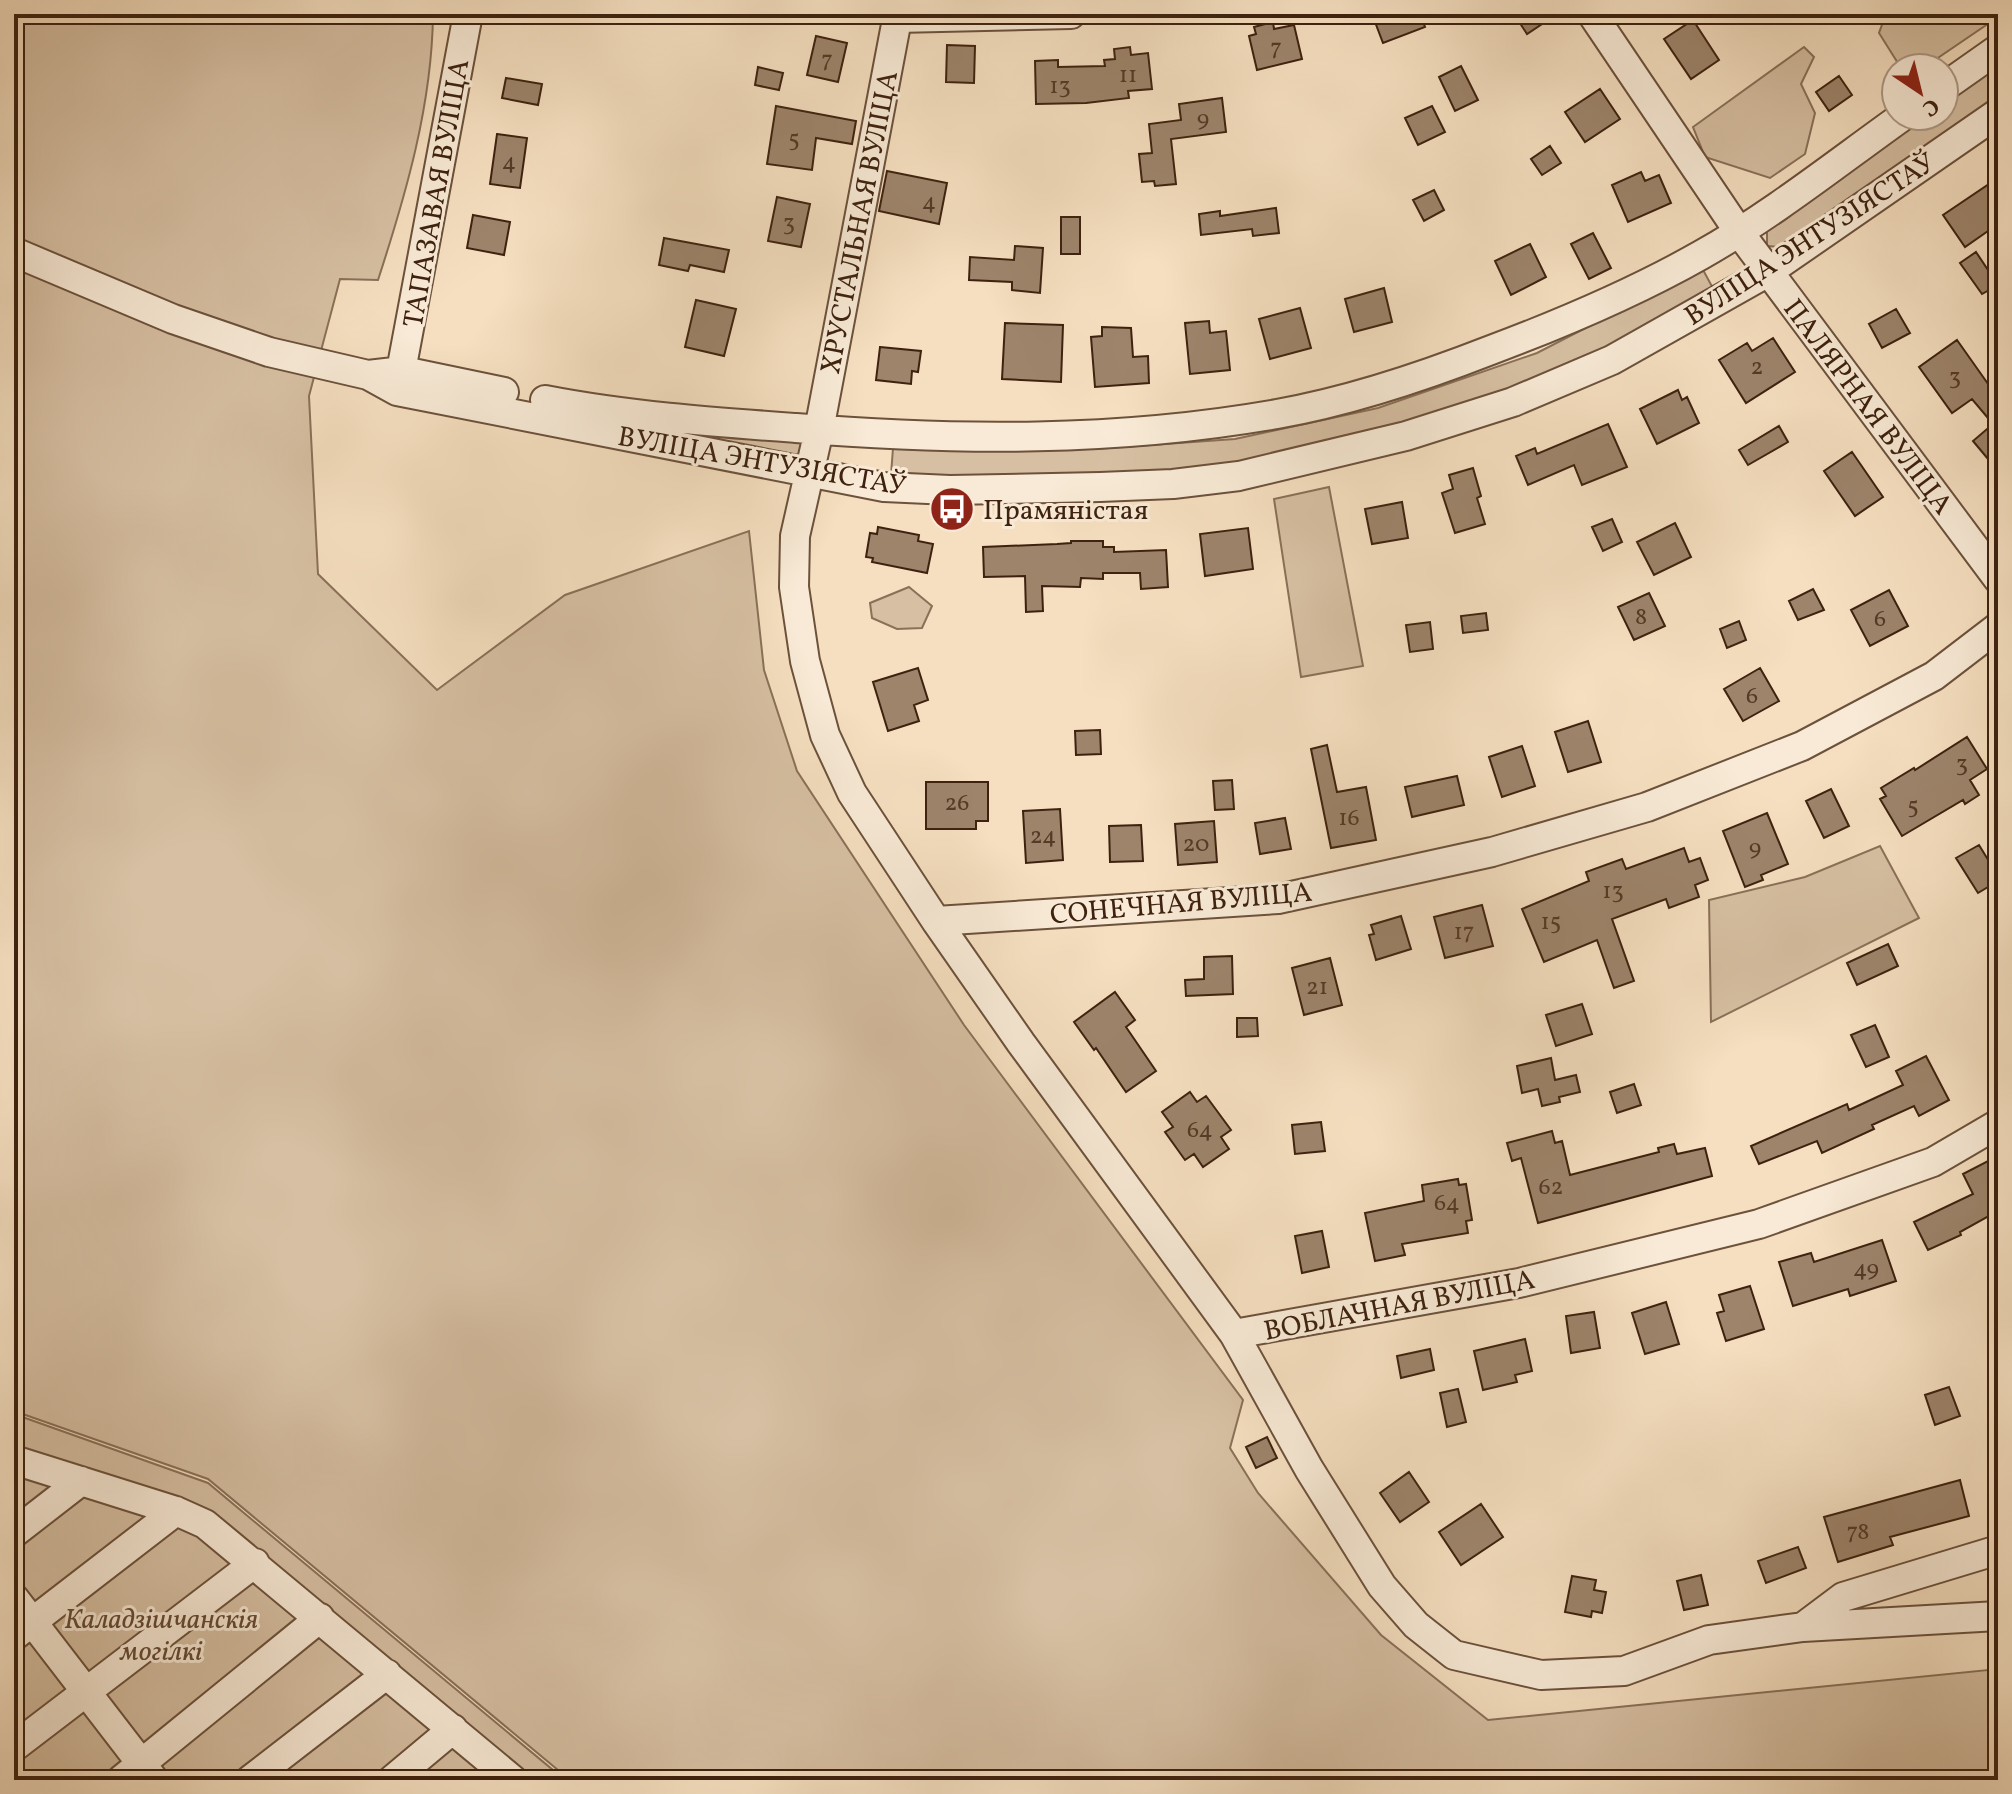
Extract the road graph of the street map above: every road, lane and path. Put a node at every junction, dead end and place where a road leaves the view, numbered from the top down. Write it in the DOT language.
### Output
graph roads {
  1 [pos="468,14"];
  2 [pos="1071,14"];
  3 [pos="1592,14"];
  4 [pos="897,16"];
  5 [pos="1998,49"];
  6 [pos="1960,76"];
  7 [pos="1998,113"];
  8 [pos="1880,132"];
  9 [pos="1739,232"];
  10 [pos="14,252"];
  11 [pos="1768,272"];
  12 [pos="400,381"];
  13 [pos="819,430"];
  14 [pos="811,474"];
  15 [pos="1998,579"];
  16 [pos="1998,627"];
  17 [pos="936,921"];
  18 [pos="1998,1124"];
  19 [pos="1234,1334"];
  20 [pos="14,1460"];
  21 [pos="81,1481"];
  22 [pos="176,1511"];
  23 [pos="14,1533"];
  24 [pos="1998,1550"];
  25 [pos="255,1563"];
  26 [pos="14,1598"];
  27 [pos="1998,1616"];
  28 [pos="320,1618"];
  29 [pos="1803,1627"];
  30 [pos="23,1629"];
  31 [pos="387,1674"];
  32 [pos="85,1691"];
  33 [pos="453,1729"];
  34 [pos="14,1747"];
  35 [pos="139,1775"];
  36 [pos="250,1780"];
  37 [pos="392,1780"];
  38 [pos="513,1780"];
  1 -- 12 [label="street, ТАПАЗАВАЯ ВУЛІЦА"];
  2 -- 4 [label="street"];
  3 -- 9 [label="street, ПАЛЯРНАЯ ВУЛІЦА"];
  4 -- 13 [label="street, ХРУСТАЛЬНАЯ ВУЛІЦА"];
  5 -- 6 [label="street"];
  7 -- 11 [label="street, ВУЛІЦА ЭНТУЗІЯСТАЎ"];
  8 -- 9 [label="street, ВУЛІЦА ЭНТУЗІЯСТАЎ"];
  9 -- 11 [label="street, ПАЛЯРНАЯ ВУЛІЦА"];
  9 -- 13 [label="street, ВУЛІЦА ЭНТУЗІЯСТАЎ"];
  10 -- 12 [label="street"];
  11 -- 14 [label="street, ВУЛІЦА ЭНТУЗІЯСТАЎ"];
  11 -- 15 [label="street, ПАЛЯРНАЯ ВУЛІЦА"];
  12 -- 13 [label="street, ВУЛІЦА ЭНТУЗІЯСТАЎ"];
  12 -- 14 [label="street, ВУЛІЦА ЭНТУЗІЯСТАЎ"];
  13 -- 14 [label="street, ХРУСТАЛЬНАЯ ВУЛІЦА"];
  14 -- 17 [label="street"];
  16 -- 17 [label="street, СОНЕЧНАЯ ВУЛІЦА"];
  17 -- 19 [label="street, ВОБЛАЧНАЯ ВУЛІЦА"];
  18 -- 19 [label="street, ВОБЛАЧНАЯ ВУЛІЦА"];
  19 -- 29 [label="street"];
  20 -- 21 [label="street"];
  21 -- 22 [label="street"];
  21 -- 23 [label="street"];
  22 -- 25 [label="street"];
  22 -- 30 [label="street"];
  24 -- 29 [label="street"];
  25 -- 28 [label="street"];
  25 -- 32 [label="street"];
  26 -- 30 [label="street"];
  27 -- 29 [label="street"];
  28 -- 31 [label="street"];
  28 -- 35 [label="street"];
  30 -- 32 [label="street"];
  31 -- 33 [label="street"];
  31 -- 36 [label="street"];
  32 -- 34 [label="street"];
  32 -- 35 [label="street"];
  33 -- 37 [label="street"];
  33 -- 38 [label="street"];
}
